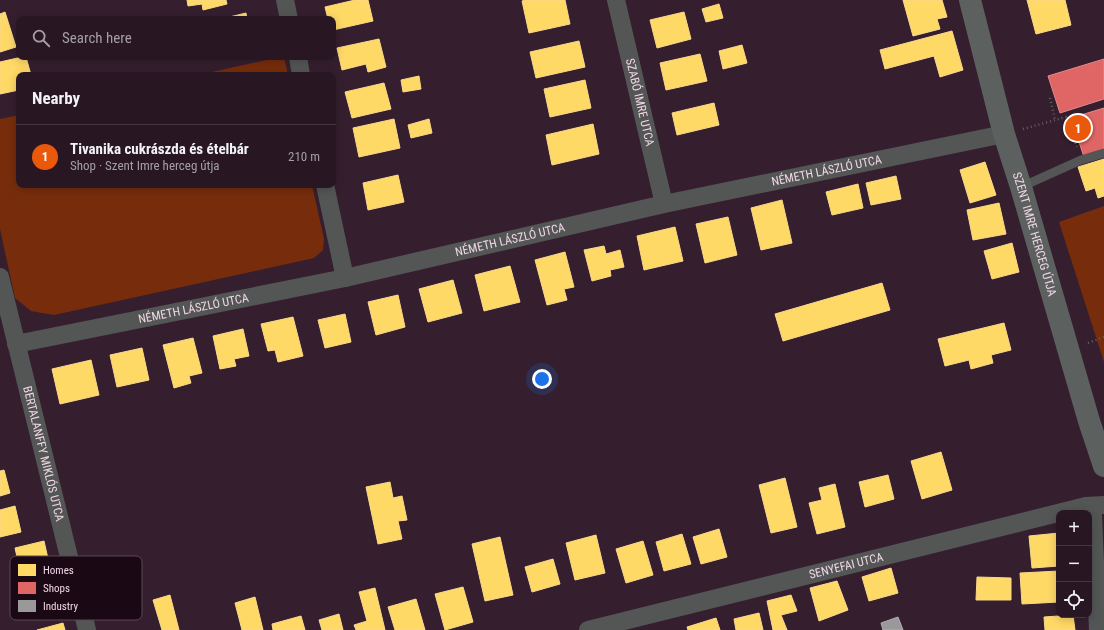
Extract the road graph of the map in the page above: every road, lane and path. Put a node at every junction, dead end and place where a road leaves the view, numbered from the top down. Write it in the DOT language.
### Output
graph roads {
  1 [pos="285,0"];
  2 [pos="616,0"];
  3 [pos="970,0"];
  4 [pos="289,16"];
  5 [pos="298,60"];
  6 [pos="300,72"];
  7 [pos="1050,98"];
  8 [pos="1055,120"];
  9 [pos="1004,134"];
  10 [pos="1104,153"];
  11 [pos="1081,160"];
  12 [pos="1021,187"];
  13 [pos="326,188"];
  14 [pos="664,204"];
  15 [pos="0,277"];
  16 [pos="345,278"];
  17 [pos="1104,336"];
  18 [pos="1097,339"];
  19 [pos="16,344"];
  20 [pos="1104,466"];
  21 [pos="1104,505"];
  22 [pos="1086,506"];
  23 [pos="69,556"];
  24 [pos="85,620"];
  25 [pos="87,630"];
  26 [pos="588,630"];
  27 [pos="1098,630"];
  1 -- 4 [label="street"];
  2 -- 14 [label="street, SZABÓ IMRE UTCA"];
  3 -- 9 [label="main road, SZENT IMRE HERCEG ÚTJA"];
  5 -- 6 [label="street"];
  7 -- 8 [label="path"];
  8 -- 9 [label="path"];
  8 -- 11 [label="path"];
  9 -- 12 [label="main road, SZENT IMRE HERCEG ÚTJA"];
  9 -- 14 [label="street, NÉMETH LÁSZLÓ UTCA"];
  10 -- 11 [label="lane"];
  11 -- 12 [label="lane"];
  12 -- 20 [label="main road, SZENT IMRE HERCEG ÚTJA"];
  13 -- 16 [label="street"];
  14 -- 16 [label="street, NÉMETH LÁSZLÓ UTCA"];
  15 -- 19 [label="street, BERTALANFFY MIKLÓS UTCA"];
  16 -- 19 [label="street, NÉMETH LÁSZLÓ UTCA"];
  17 -- 18 [label="path"];
  19 -- 23 [label="street, BERTALANFFY MIKLÓS UTCA"];
  21 -- 22 [label="street, SENYEFAI UTCA"];
  22 -- 26 [label="street, SENYEFAI UTCA"];
  22 -- 27 [label="street"];
  24 -- 25 [label="street, BERTALANFFY MIKLÓS UTCA"];
}
